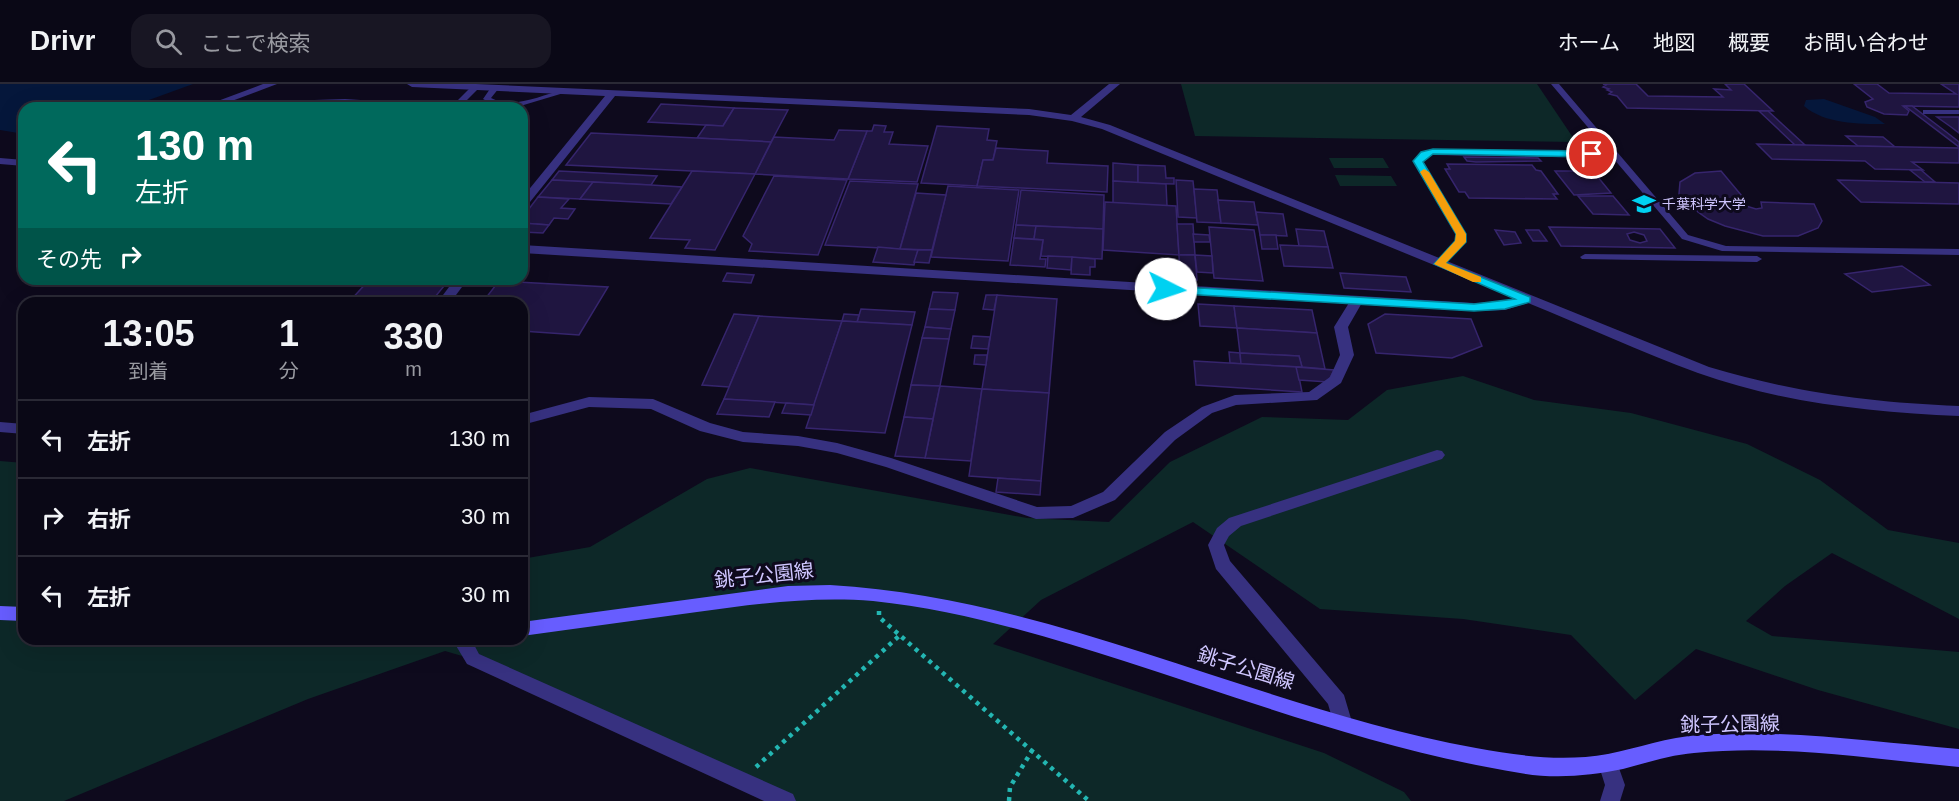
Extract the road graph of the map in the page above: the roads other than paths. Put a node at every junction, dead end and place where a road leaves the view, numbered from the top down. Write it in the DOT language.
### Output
graph roads {
  1 [pos="272,84"];
  2 [pos="412,84"];
  3 [pos="1115,84"];
  4 [pos="1555,84"];
  5 [pos="476,87"];
  6 [pos="495,88"];
  7 [pos="563,92"];
  8 [pos="612,94"];
  9 [pos="221,102"];
  10 [pos="308,102"];
  11 [pos="371,102"];
  12 [pos="460,102"];
  13 [pos="496,102"];
  14 [pos="523,102"];
  15 [pos="1926,111"];
  16 [pos="1959,112"];
  17 [pos="1072,118"];
  18 [pos="1615,154"];
  19 [pos="0,161"];
  20 [pos="18,162"];
  21 [pos="528,198"];
  22 [pos="528,249"];
  23 [pos="1959,252"];
  24 [pos="1585,257"];
  25 [pos="1757,259"];
  26 [pos="1439,264"];
  27 [pos="457,285"];
  28 [pos="448,297"];
  29 [pos="1526,300"];
  30 [pos="1357,301"];
  31 [pos="1959,411"];
  32 [pos="528,418"];
  33 [pos="0,427"];
  34 [pos="18,428"];
  35 [pos="1437,455"];
  36 [pos="0,613"];
  37 [pos="18,614"];
  38 [pos="528,628"];
  39 [pos="465,645"];
  40 [pos="1342,722"];
  41 [pos="1959,758"];
  42 [pos="1608,763"];
  43 [pos="786,801"];
  44 [pos="1610,801"];
  1 -- 9 [label="street"];
  2 -- 5 [label="street"];
  3 -- 17 [label="street"];
  4 -- 18 [label="lane"];
  5 -- 6 [label="street"];
  5 -- 12 [label="lane"];
  6 -- 7 [label="street"];
  6 -- 13 [label="lane"];
  7 -- 8 [label="street"];
  7 -- 14 [label="lane"];
  8 -- 17 [label="street"];
  8 -- 21 [label="street"];
  10 -- 11 [label="lane"];
  15 -- 16 [label="lane"];
  17 -- 26 [label="street"];
  18 -- 23 [label="lane"];
  18 -- 26 [label="lane"];
  19 -- 20 [label="street"];
  22 -- 30 [label="street"];
  24 -- 25 [label="lane"];
  26 -- 29 [label="street"];
  27 -- 28 [label="street"];
  29 -- 30 [label="street"];
  29 -- 31 [label="street"];
  30 -- 32 [label="street"];
  33 -- 34 [label="street"];
  35 -- 40 [label="street"];
  36 -- 37 [label="main road"];
  38 -- 40 [label="main road, 銚子公園線"];
  39 -- 43 [label="street"];
  40 -- 42 [label="main road, 銚子公園線"];
  41 -- 42 [label="main road, 銚子公園線"];
  42 -- 44 [label="street"];
}
